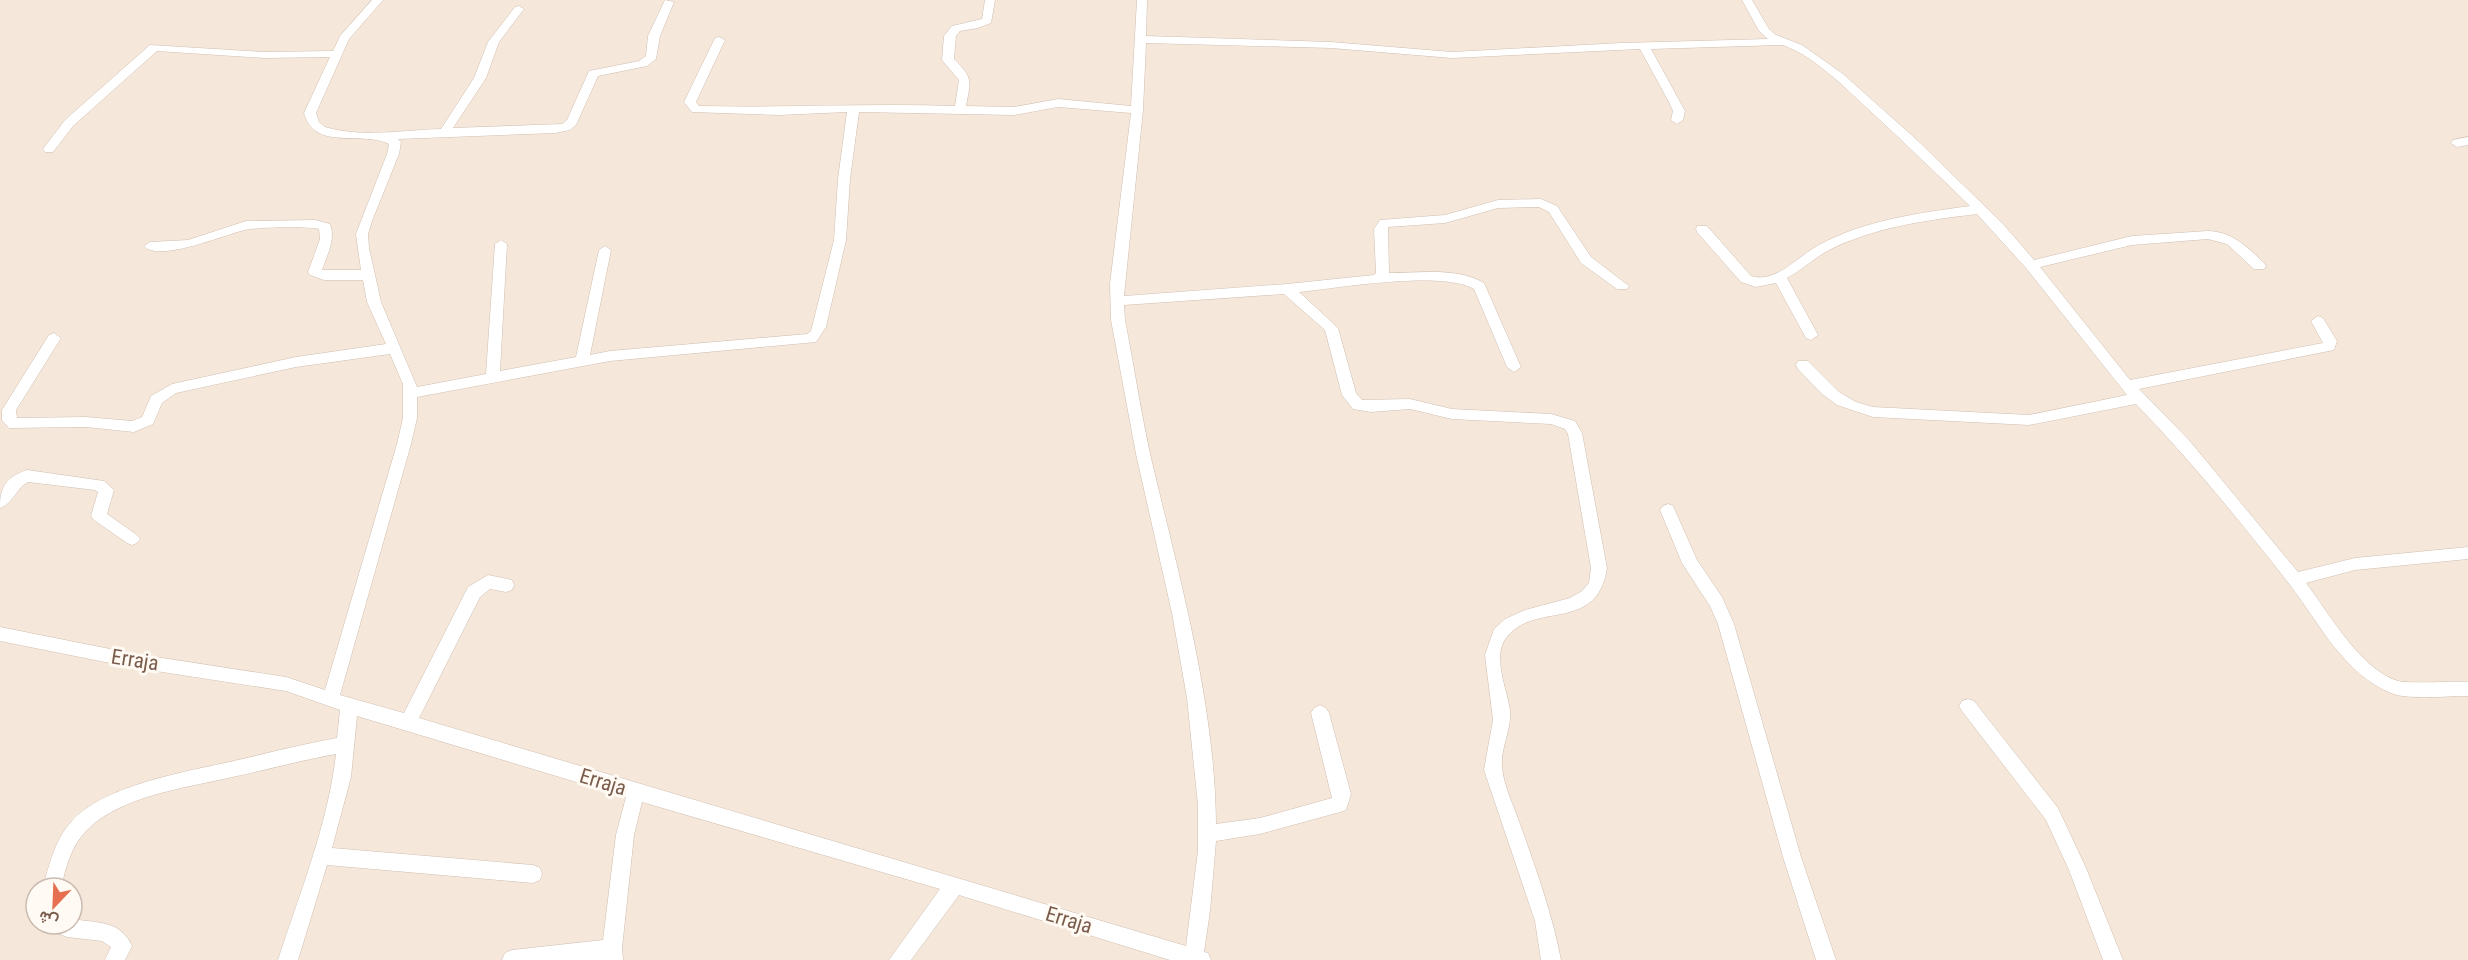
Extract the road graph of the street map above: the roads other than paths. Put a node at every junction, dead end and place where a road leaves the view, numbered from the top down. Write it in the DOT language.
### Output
graph roads {
  1 [pos="378,0"];
  2 [pos="990,0"];
  3 [pos="1142,0"];
  4 [pos="1747,0"];
  5 [pos="669,2"];
  6 [pos="519,9"];
  7 [pos="1140,39"];
  8 [pos="719,40"];
  9 [pos="1784,42"];
  10 [pos="1644,46"];
  11 [pos="336,54"];
  12 [pos="960,109"];
  13 [pos="853,110"];
  14 [pos="1137,110"];
  15 [pos="1677,120"];
  16 [pos="445,132"];
  17 [pos="387,137"];
  18 [pos="49,150"];
  19 [pos="1980,209"];
  20 [pos="1702,229"];
  21 [pos="501,244"];
  22 [pos="150,246"];
  23 [pos="605,250"];
  24 [pos="2031,265"];
  25 [pos="2259,266"];
  26 [pos="367,275"];
  27 [pos="1779,276"];
  28 [pos="1382,277"];
  29 [pos="1622,286"];
  30 [pos="1287,289"];
  31 [pos="1117,301"];
  32 [pos="2318,321"];
  33 [pos="1811,335"];
  34 [pos="54,338"];
  35 [pos="395,348"];
  36 [pos="582,360"];
  37 [pos="1803,365"];
  38 [pos="1514,367"];
  39 [pos="493,377"];
  40 [pos="2127,386"];
  41 [pos="411,393"];
  42 [pos="2139,398"];
  43 [pos="0,502"];
  44 [pos="1668,510"];
  45 [pos="132,539"];
  46 [pos="2468,553"];
  47 [pos="2295,580"];
  48 [pos="506,585"];
  49 [pos="1,635"];
  50 [pos="2468,689"];
  51 [pos="331,698"];
  52 [pos="349,706"];
  53 [pos="1968,706"];
  54 [pos="1320,713"];
  55 [pos="408,722"];
  56 [pos="346,744"];
  57 [pos="636,792"];
  58 [pos="1207,834"];
  59 [pos="321,856"];
  60 [pos="533,874"];
  61 [pos="55,876"];
  62 [pos="955,885"];
  63 [pos="84,930"];
  64 [pos="612,954"];
  65 [pos="1196,959"];
  66 [pos="115,960"];
  67 [pos="288,960"];
  68 [pos="512,960"];
  69 [pos="899,960"];
  70 [pos="1551,960"];
  71 [pos="1826,960"];
  72 [pos="2113,960"];
  1 -- 11 [label="street"];
  2 -- 12 [label="street"];
  3 -- 7 [label="street"];
  4 -- 9 [label="street"];
  5 -- 16 [label="street"];
  6 -- 16 [label="street"];
  7 -- 10 [label="street"];
  7 -- 14 [label="street"];
  8 -- 13 [label="street"];
  9 -- 10 [label="street"];
  9 -- 19 [label="street"];
  10 -- 15 [label="street"];
  11 -- 17 [label="street"];
  11 -- 18 [label="street"];
  12 -- 13 [label="street"];
  12 -- 14 [label="street"];
  13 -- 36 [label="street"];
  14 -- 31 [label="street"];
  16 -- 17 [label="street"];
  17 -- 26 [label="street"];
  19 -- 24 [label="street"];
  19 -- 27 [label="street"];
  20 -- 27 [label="street"];
  21 -- 39 [label="street"];
  22 -- 26 [label="street"];
  23 -- 36 [label="street"];
  24 -- 25 [label="street"];
  24 -- 40 [label="street"];
  26 -- 35 [label="street"];
  27 -- 33 [label="street"];
  28 -- 29 [label="street"];
  28 -- 30 [label="street"];
  28 -- 38 [label="street"];
  30 -- 31 [label="street"];
  30 -- 70 [label="street"];
  31 -- 58 [label="street"];
  32 -- 40 [label="street"];
  34 -- 35 [label="street"];
  35 -- 41 [label="street"];
  36 -- 39 [label="street"];
  37 -- 42 [label="street"];
  39 -- 41 [label="street"];
  40 -- 42 [label="street"];
  41 -- 51 [label="street"];
  42 -- 47 [label="street"];
  43 -- 45 [label="street"];
  44 -- 71 [label="street"];
  46 -- 47 [label="street"];
  47 -- 50 [label="street"];
  48 -- 55 [label="street"];
  49 -- 51 [label="street, Erraja"];
  51 -- 52 [label="street, Erraja"];
  52 -- 55 [label="street, Erraja"];
  52 -- 56 [label="street"];
  53 -- 72 [label="street"];
  54 -- 58 [label="street"];
  55 -- 57 [label="street, Erraja"];
  56 -- 59 [label="street"];
  56 -- 61 [label="street"];
  57 -- 62 [label="street, Erraja"];
  57 -- 64 [label="street"];
  58 -- 65 [label="street"];
  59 -- 60 [label="street"];
  59 -- 67 [label="street"];
  62 -- 65 [label="street, Erraja"];
  62 -- 69 [label="street"];
  63 -- 66 [label="street"];
  64 -- 68 [label="street"];
}
